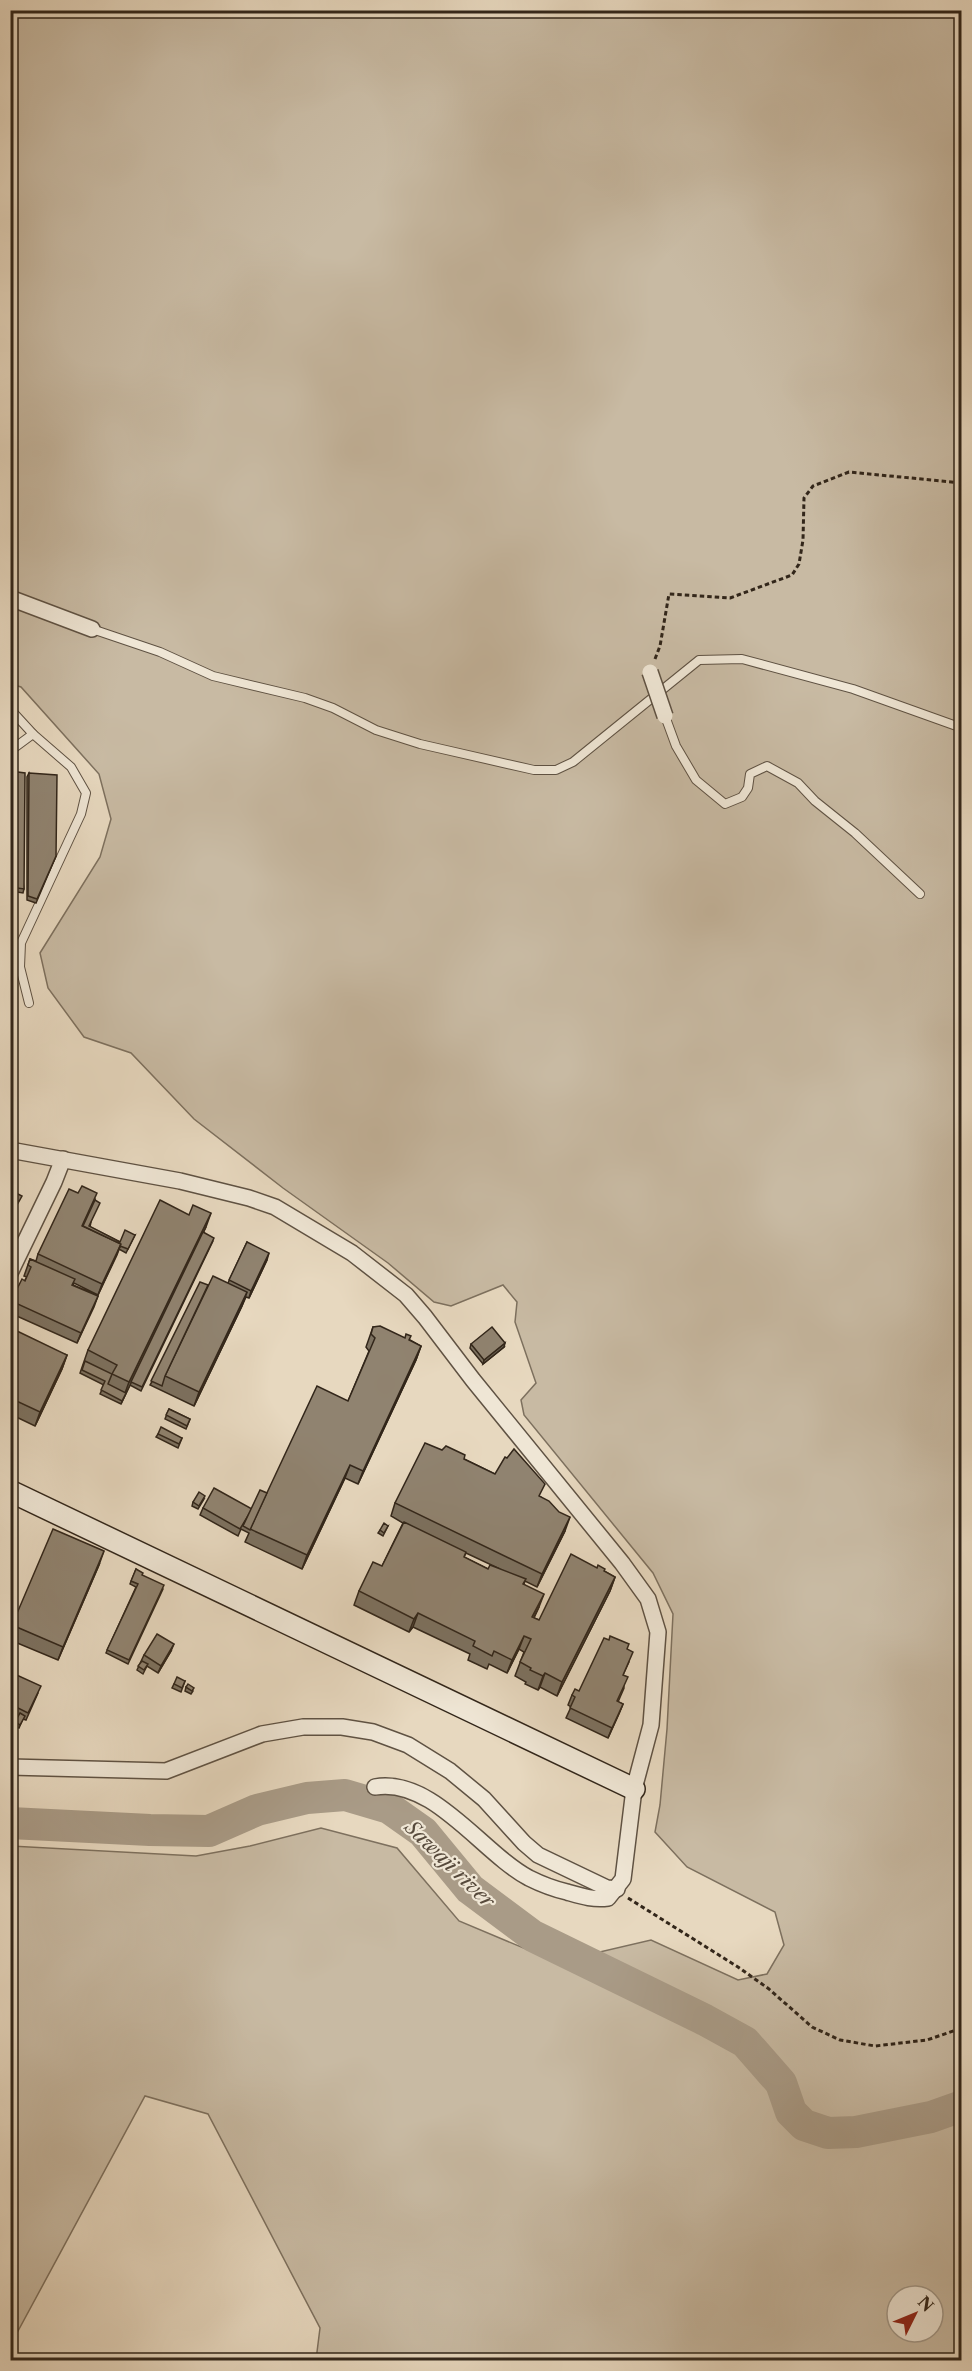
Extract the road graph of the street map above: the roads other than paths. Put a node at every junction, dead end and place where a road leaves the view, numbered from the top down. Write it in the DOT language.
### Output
graph roads {
  1 [pos="10,598"];
  2 [pos="92,628"];
  3 [pos="650,672"];
  4 [pos="10,709"];
  5 [pos="665,716"];
  6 [pos="962,728"];
  7 [pos="33,734"];
  8 [pos="10,751"];
  9 [pos="920,894"];
  10 [pos="20,953"];
  11 [pos="10,954"];
  12 [pos="29,1003"];
  13 [pos="10,1150"];
  14 [pos="63,1159"];
  15 [pos="10,1273"];
  16 [pos="10,1491"];
  17 [pos="10,1767"];
  18 [pos="375,1786"];
  19 [pos="634,1789"];
  20 [pos="617,1889"];
  1 -- 2 [label="street"];
  2 -- 6 [label="lane"];
  3 -- 5 [label="street, bridge"];
  4 -- 7 [label="lane"];
  5 -- 9 [label="lane"];
  7 -- 8 [label="lane"];
  7 -- 10 [label="lane"];
  10 -- 11 [label="lane"];
  10 -- 12 [label="lane"];
  13 -- 14 [label="street"];
  14 -- 15 [label="street"];
  14 -- 19 [label="street"];
  16 -- 19 [label="street"];
  17 -- 20 [label="street"];
  18 -- 20 [label="street"];
  19 -- 20 [label="street"];
}
